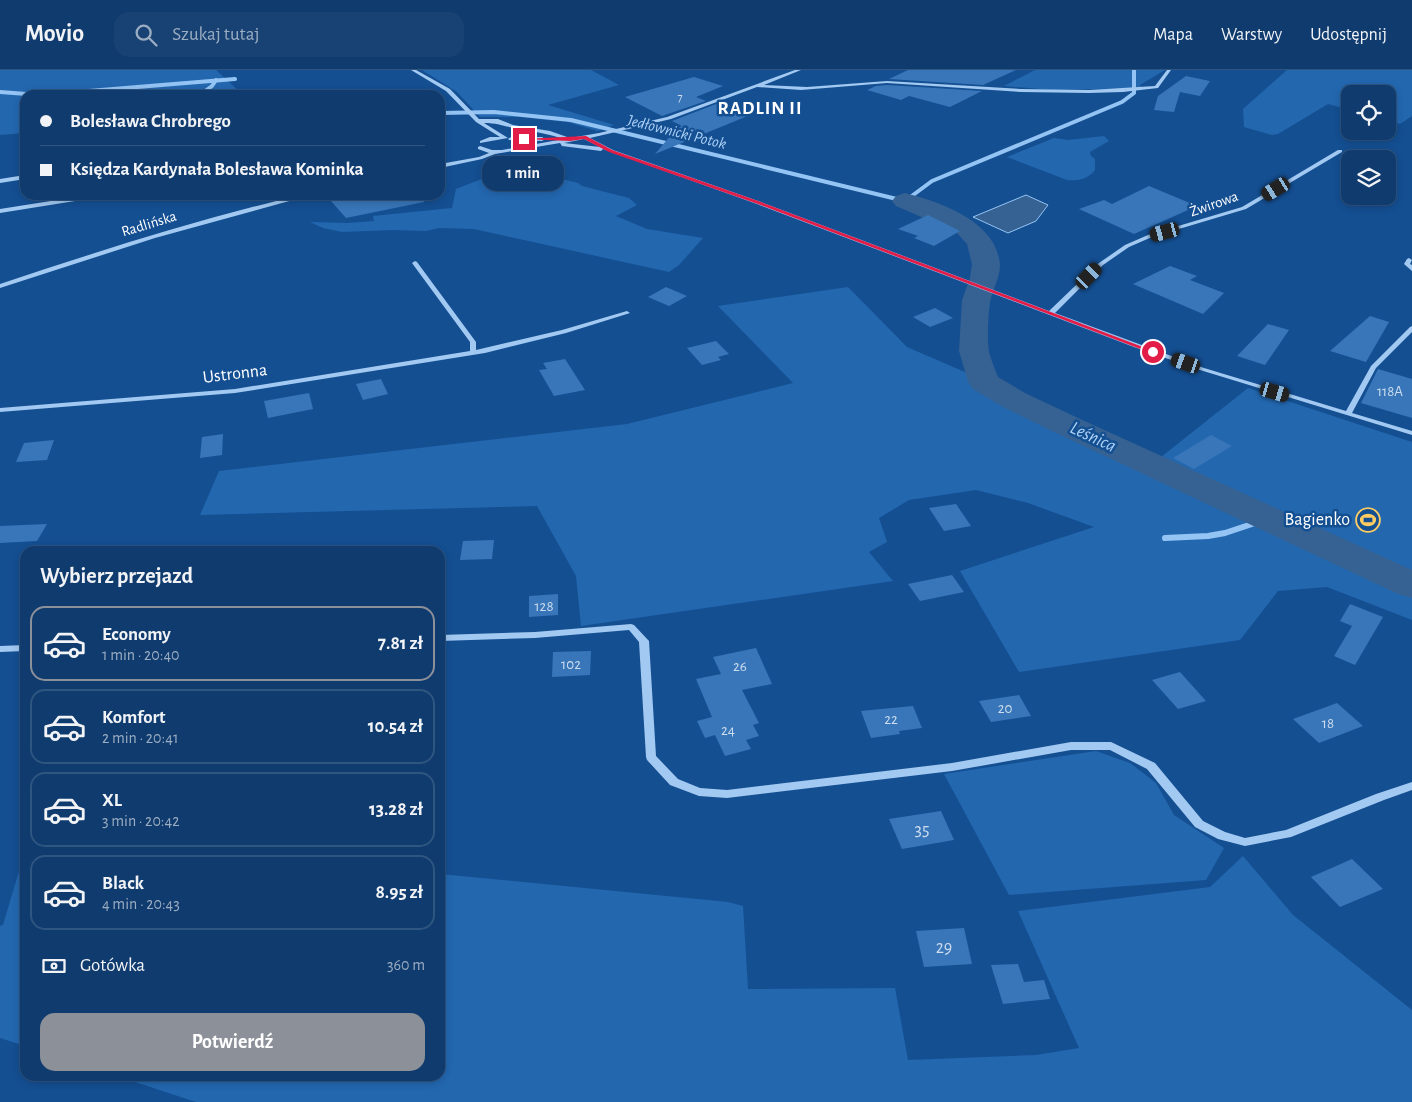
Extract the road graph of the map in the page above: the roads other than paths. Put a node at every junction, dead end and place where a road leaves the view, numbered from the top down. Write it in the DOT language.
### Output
graph roads {
  1 [pos="414,70"];
  2 [pos="799,70"];
  3 [pos="1169,70"];
  4 [pos="758,86"];
  5 [pos="477,119"];
  6 [pos="584,137"];
  7 [pos="508,139"];
  8 [pos="570,139"];
  9 [pos="544,144"];
  10 [pos="481,145"];
  11 [pos="512,149"];
  12 [pos="611,151"];
  13 [pos="1340,151"];
  14 [pos="496,152"];
  15 [pos="458,162"];
  16 [pos="445,165"];
  17 [pos="20,178"];
  18 [pos="0,181"];
  19 [pos="69,200"];
  20 [pos="286,200"];
  21 [pos="0,211"];
  22 [pos="1409,260"];
  23 [pos="415,263"];
  24 [pos="1412,269"];
  25 [pos="0,286"];
  26 [pos="626,313"];
  27 [pos="1050,314"];
  28 [pos="1412,328"];
  29 [pos="472,353"];
  30 [pos="0,410"];
  31 [pos="1348,414"];
  32 [pos="1412,433"];
  33 [pos="445,638"];
  34 [pos="20,648"];
  35 [pos="0,649"];
  36 [pos="1412,786"];
  1 -- 5 [label="street"];
  2 -- 4 [label="street"];
  3 -- 4 [label="street"];
  4 -- 6 [label="street"];
  5 -- 7 [label="street"];
  5 -- 8 [label="street"];
  5 -- 10 [label="street"];
  6 -- 8 [label="street"];
  6 -- 12 [label="street"];
  7 -- 8 [label="street"];
  7 -- 10 [label="street"];
  7 -- 11 [label="street"];
  8 -- 9 [label="street"];
  9 -- 11 [label="street"];
  9 -- 12 [label="street"];
  10 -- 14 [label="street"];
  10 -- 15 [label="street"];
  11 -- 14 [label="street"];
  12 -- 27 [label="street"];
  13 -- 27 [label="street, Żwirowa"];
  14 -- 15 [label="street"];
  15 -- 16 [label="street"];
  17 -- 18 [label="street"];
  19 -- 21 [label="street"];
  20 -- 25 [label="street, Radlińska"];
  22 -- 24 [label="street"];
  23 -- 29 [label="street"];
  26 -- 29 [label="street, Ustronna"];
  27 -- 31 [label="street"];
  28 -- 31 [label="street"];
  29 -- 30 [label="street, Ustronna"];
  31 -- 32 [label="street"];
  33 -- 36 [label="street"];
  34 -- 35 [label="street"];
}
